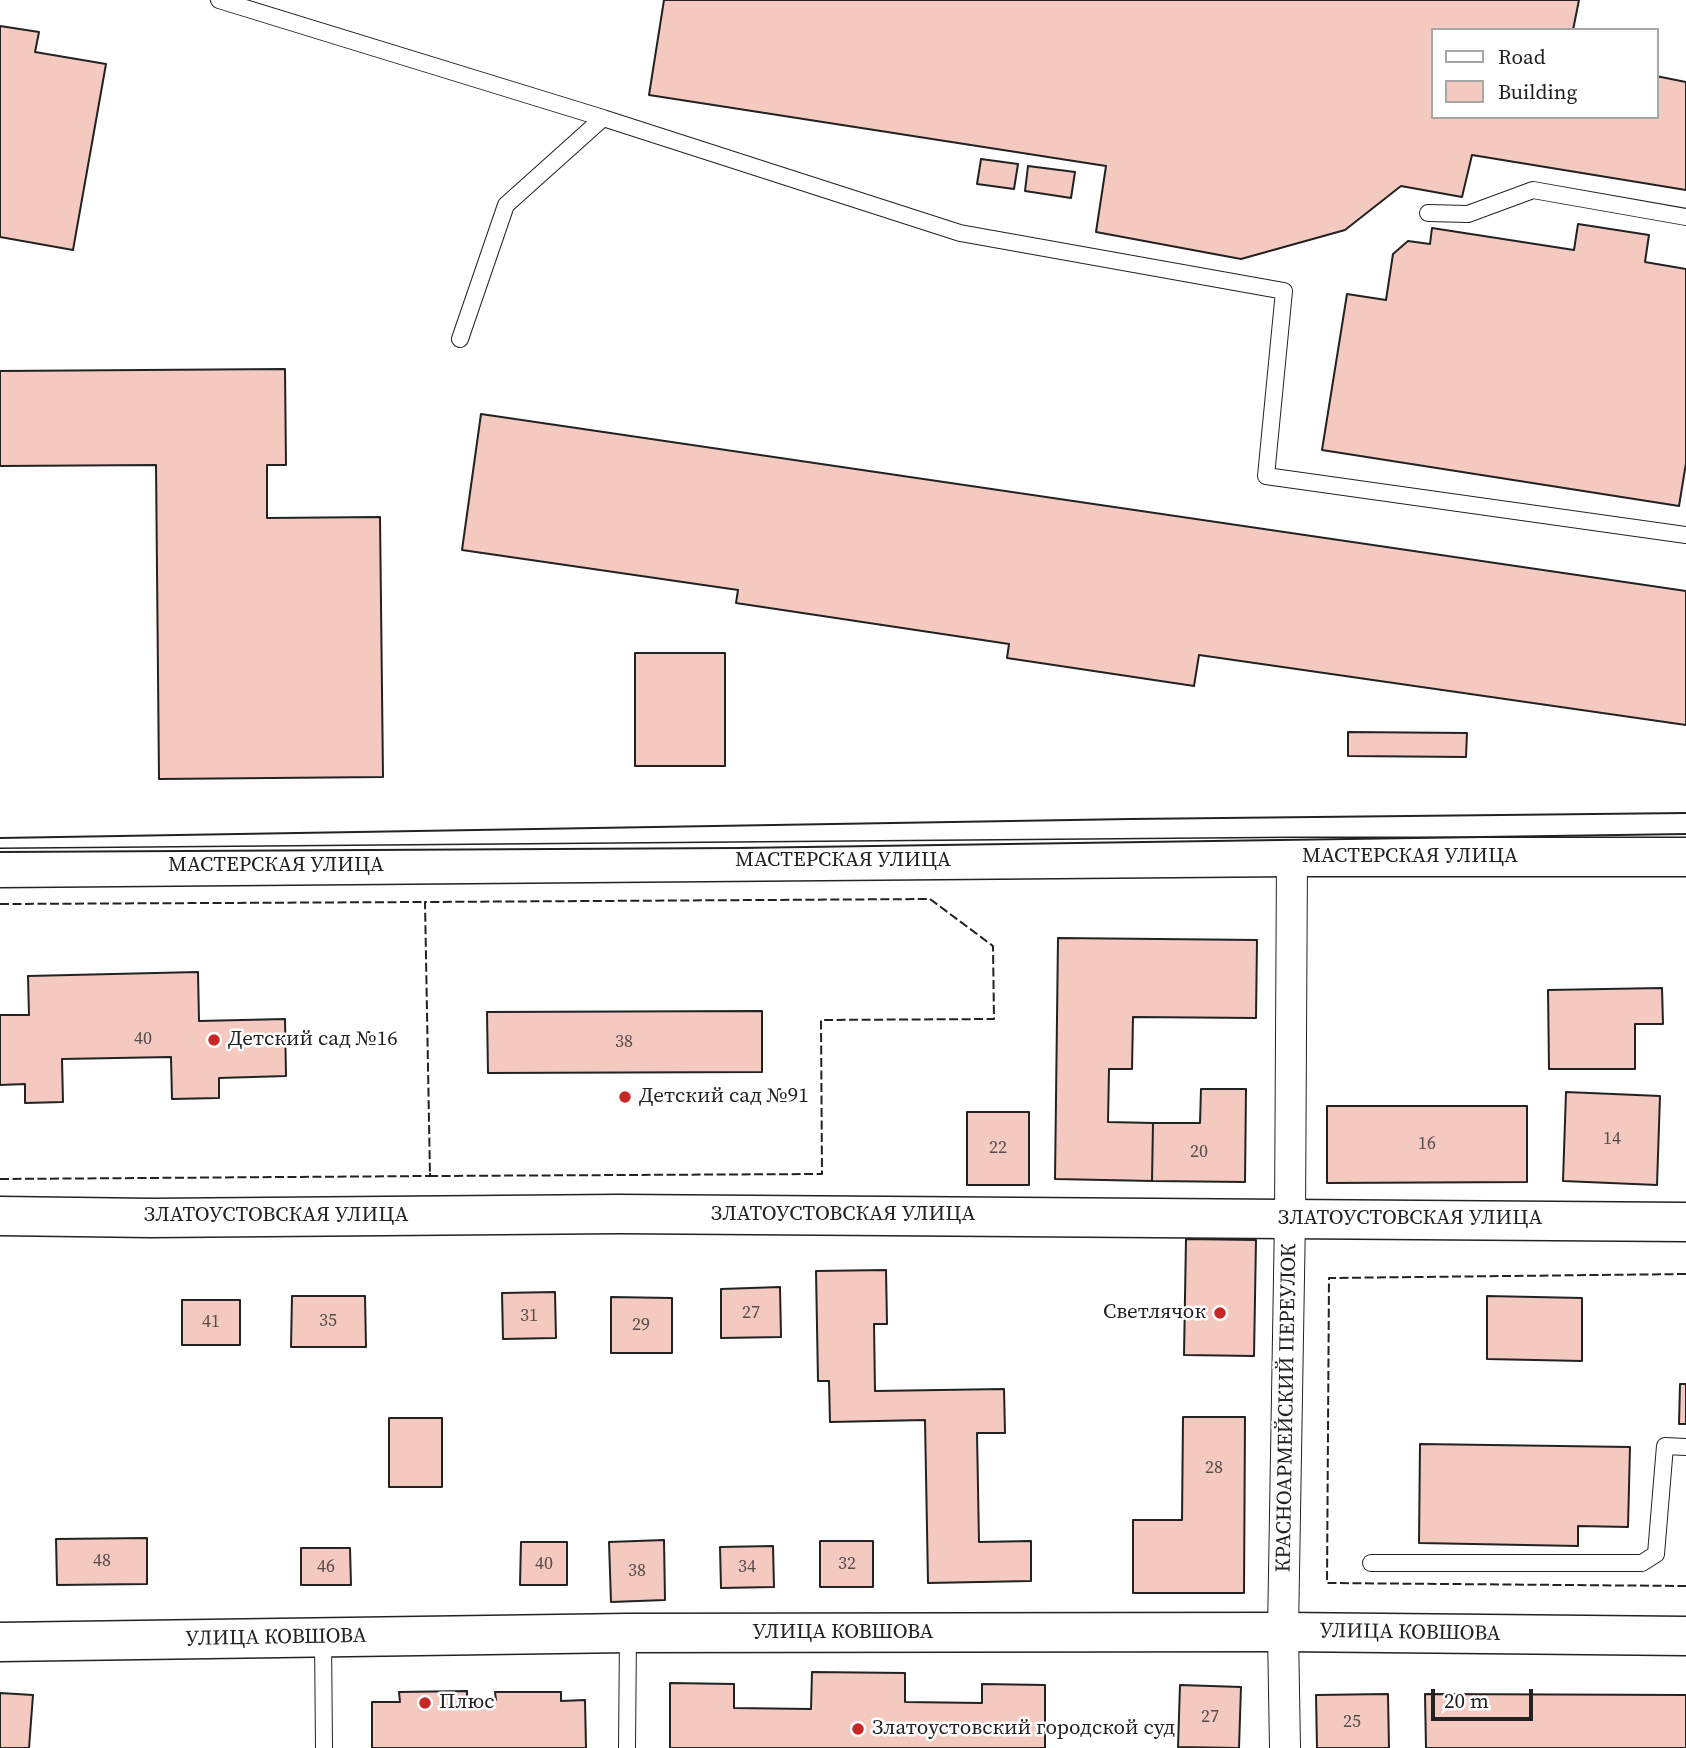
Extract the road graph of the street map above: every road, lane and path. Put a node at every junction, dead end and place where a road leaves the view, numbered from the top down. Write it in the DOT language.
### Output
graph roads {
  1 [pos="219,0"];
  2 [pos="603,118"];
  3 [pos="1428,213"];
  4 [pos="1686,217"];
  5 [pos="460,339"];
  6 [pos="1686,535"];
  7 [pos="1292,857"];
  8 [pos="1686,857"];
  9 [pos="0,868"];
  10 [pos="0,1216"];
  11 [pos="1290,1218"];
  12 [pos="1686,1222"];
  13 [pos="1686,1447"];
  14 [pos="1371,1563"];
  15 [pos="1283,1632"];
  16 [pos="628,1633"];
  17 [pos="1686,1636"];
  18 [pos="323,1637"];
  19 [pos="0,1642"];
  20 [pos="324,1748"];
  21 [pos="627,1748"];
  22 [pos="1284,1748"];
  1 -- 2 [label="lane"];
  2 -- 5 [label="lane"];
  2 -- 6 [label="lane"];
  3 -- 4 [label="lane"];
  7 -- 8 [label="main road, МАСТЕРСКАЯ УЛИЦА"];
  7 -- 9 [label="main road, МАСТЕРСКАЯ УЛИЦА"];
  7 -- 11 [label="street, КРАСНОАРМЕЙСКИЙ ПЕРЕУЛОК"];
  10 -- 11 [label="main road, ЗЛАТОУСТОВСКАЯ УЛИЦА"];
  11 -- 12 [label="main road, ЗЛАТОУСТОВСКАЯ УЛИЦА"];
  11 -- 15 [label="street, КРАСНОАРМЕЙСКИЙ ПЕРЕУЛОК"];
  13 -- 14 [label="lane"];
  15 -- 16 [label="main road, УЛИЦА КОВШОВА"];
  15 -- 17 [label="main road, УЛИЦА КОВШОВА"];
  15 -- 22 [label="street, КРАСНОАРМЕЙСКИЙ ПЕРЕУЛОК"];
  16 -- 18 [label="main road, УЛИЦА КОВШОВА"];
  16 -- 21 [label="lane"];
  18 -- 19 [label="main road, УЛИЦА КОВШОВА"];
  18 -- 20 [label="lane"];
}
